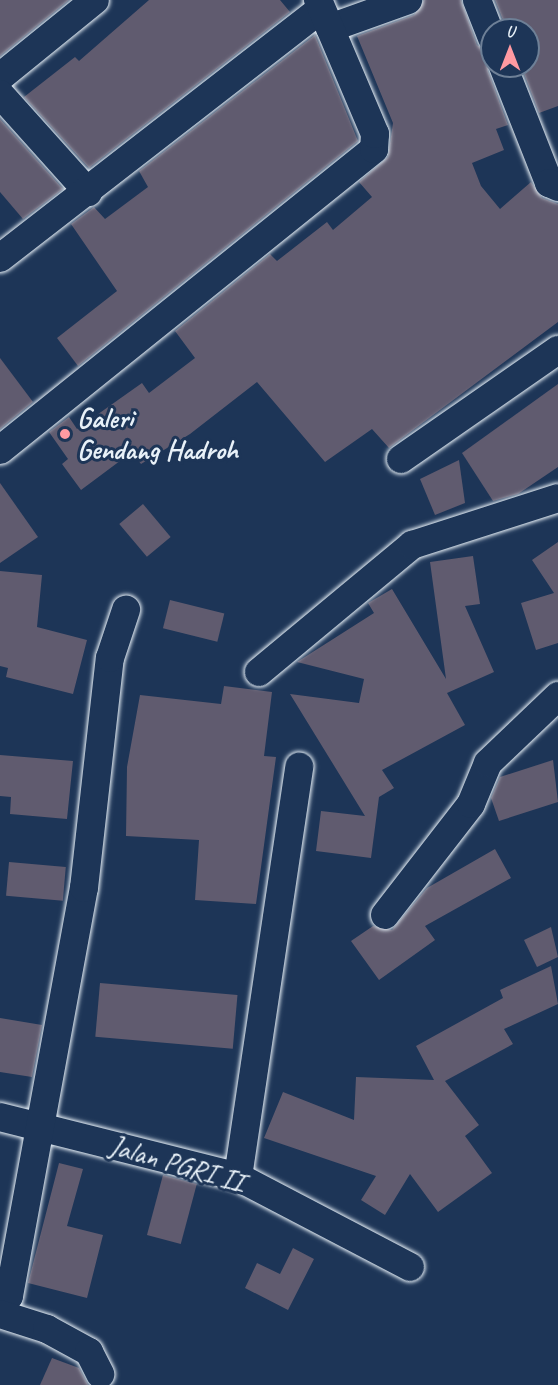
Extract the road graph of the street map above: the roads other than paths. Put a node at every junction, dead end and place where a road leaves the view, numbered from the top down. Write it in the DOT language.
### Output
graph roads {
  1 [pos="95,0"];
  2 [pos="408,0"];
  3 [pos="477,0"];
  4 [pos="323,12"];
  5 [pos="484,18"];
  6 [pos="0,77"];
  7 [pos="508,78"];
  8 [pos="0,94"];
  9 [pos="558,187"];
  10 [pos="88,192"];
  11 [pos="0,258"];
  12 [pos="558,350"];
  13 [pos="0,450"];
  14 [pos="401,459"];
  15 [pos="558,498"];
  16 [pos="126,610"];
  17 [pos="259,672"];
  18 [pos="558,696"];
  19 [pos="299,767"];
  20 [pos="385,915"];
  21 [pos="0,1118"];
  22 [pos="40,1126"];
  23 [pos="238,1177"];
  24 [pos="410,1267"];
  25 [pos="0,1307"];
  26 [pos="0,1314"];
  27 [pos="100,1374"];
  1 -- 6 [label="street"];
  2 -- 4 [label="street"];
  3 -- 5 [label="street"];
  4 -- 10 [label="street"];
  4 -- 13 [label="street"];
  7 -- 9 [label="street"];
  8 -- 10 [label="street"];
  10 -- 11 [label="street"];
  12 -- 14 [label="street"];
  15 -- 17 [label="street"];
  16 -- 22 [label="street"];
  18 -- 20 [label="street"];
  19 -- 23 [label="street"];
  21 -- 22 [label="street, Jalan PGRI II"];
  22 -- 23 [label="street, Jalan PGRI II"];
  22 -- 25 [label="street"];
  23 -- 24 [label="street, Jalan PGRI II"];
  26 -- 27 [label="street"];
}
